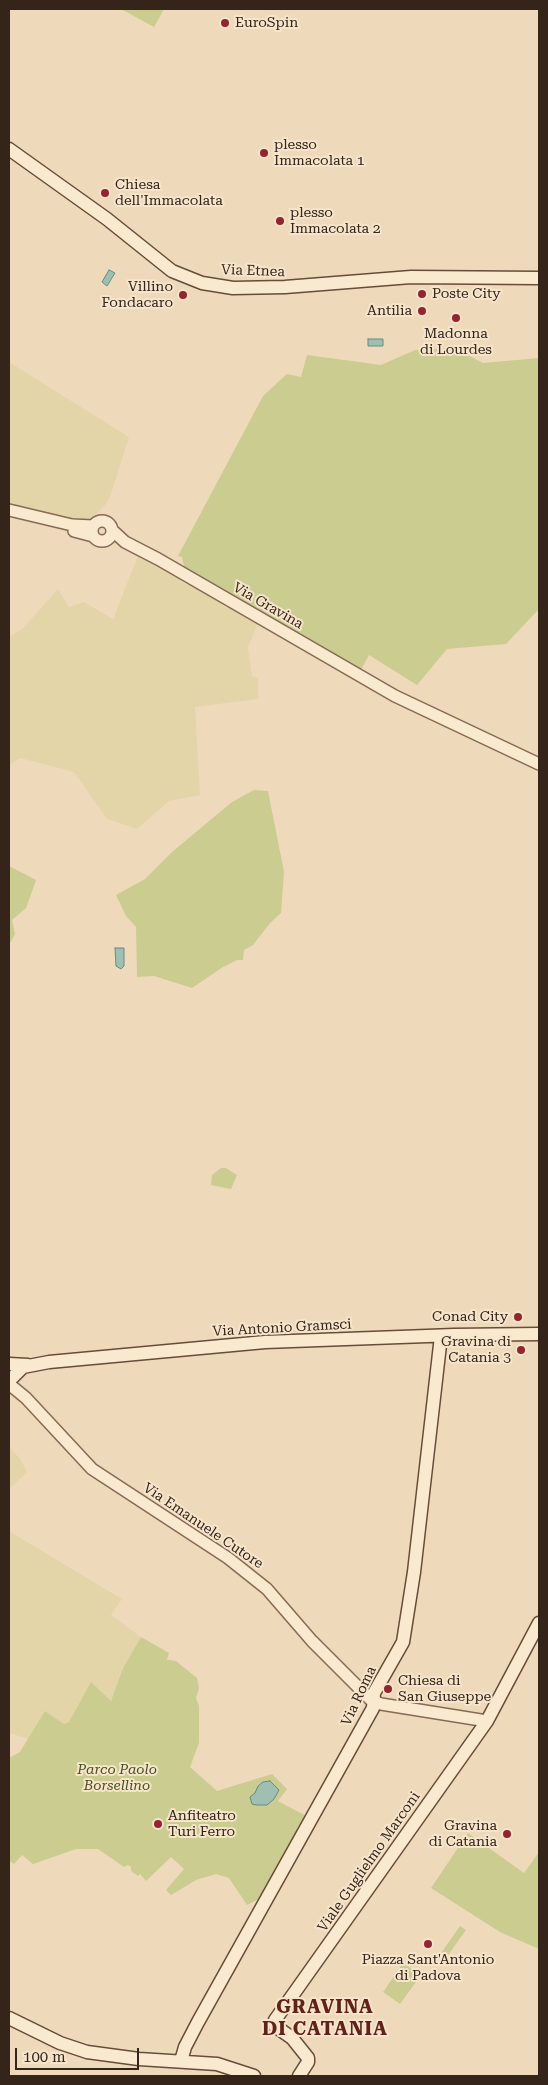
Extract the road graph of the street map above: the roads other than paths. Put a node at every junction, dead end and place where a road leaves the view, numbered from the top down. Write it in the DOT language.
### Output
graph roads {
  1 [pos="9,150"];
  2 [pos="539,278"];
  3 [pos="9,510"];
  4 [pos="9,516"];
  5 [pos="93,531"];
  6 [pos="111,534"];
  7 [pos="539,764"];
  8 [pos="539,1334"];
  9 [pos="441,1336"];
  10 [pos="10,1374"];
  11 [pos="539,1623"];
  12 [pos="374,1700"];
  13 [pos="487,1721"];
  14 [pos="9,2018"];
  15 [pos="181,2061"];
  16 [pos="219,2071"];
  17 [pos="254,2076"];
  18 [pos="299,2076"];
  1 -- 2 [label="main road, Via Etnea"];
  3 -- 5 [label="street"];
  4 -- 5 [label="street"];
  5 -- 6 [label="street"];
  5 -- 6 [label="street"];
  6 -- 7 [label="street, Via Gravina"];
  8 -- 9 [label="main road, Via Antonio Gramsci"];
  9 -- 10 [label="main road, Via Antonio Gramsci"];
  9 -- 12 [label="main road, Via Roma"];
  10 -- 12 [label="street, Via Emanuele Cutore"];
  11 -- 13 [label="main road, Viale Guglielmo Marconi"];
  12 -- 13 [label="street"];
  12 -- 15 [label="main road, Via Roma"];
  13 -- 18 [label="main road, Viale Guglielmo Marconi"];
  14 -- 15 [label="main road"];
  15 -- 16 [label="main road"];
  16 -- 17 [label="main road"];
}
